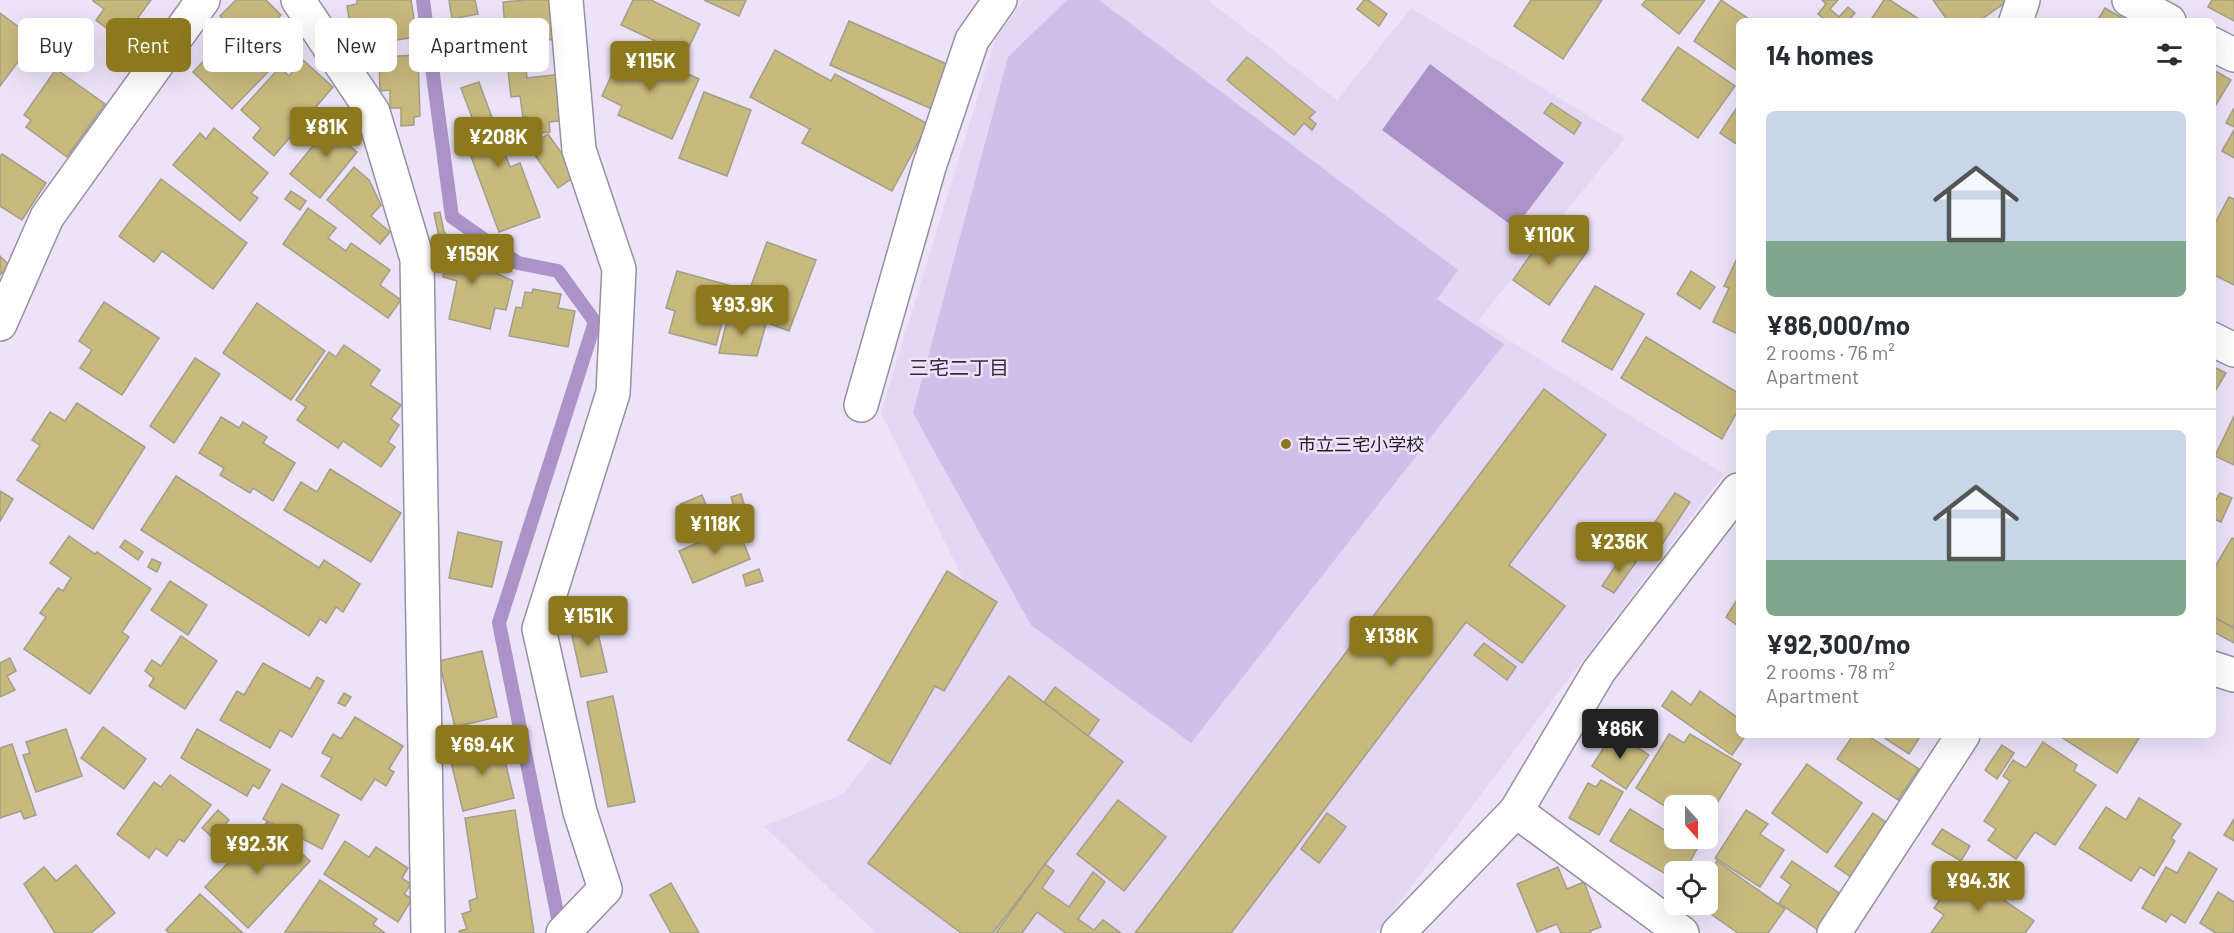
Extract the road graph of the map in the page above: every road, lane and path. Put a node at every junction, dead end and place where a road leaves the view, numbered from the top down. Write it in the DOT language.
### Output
graph roads {
  1 [pos="202,0"];
  2 [pos="298,0"];
  3 [pos="566,0"];
  4 [pos="1000,0"];
  5 [pos="2024,0"];
  6 [pos="2129,0"];
  7 [pos="2017,18"];
  8 [pos="2163,18"];
  9 [pos="2216,46"];
  10 [pos="2234,55"];
  11 [pos="0,324"];
  12 [pos="2216,341"];
  13 [pos="2234,350"];
  14 [pos="861,405"];
  15 [pos="1736,493"];
  16 [pos="2216,669"];
  17 [pos="2234,675"];
  18 [pos="1961,738"];
  19 [pos="1516,811"];
  20 [pos="571,924"];
  21 [pos="428,933"];
  22 [pos="1398,933"];
  23 [pos="1682,933"];
  24 [pos="1834,933"];
  1 -- 11 [label="street"];
  2 -- 21 [label="street"];
  3 -- 20 [label="street"];
  4 -- 14 [label="street"];
  5 -- 7 [label="street"];
  6 -- 8 [label="street"];
  9 -- 10 [label="street"];
  12 -- 13 [label="street"];
  15 -- 19 [label="street"];
  16 -- 17 [label="street"];
  18 -- 24 [label="street"];
  19 -- 22 [label="street"];
  19 -- 23 [label="street"];
}
